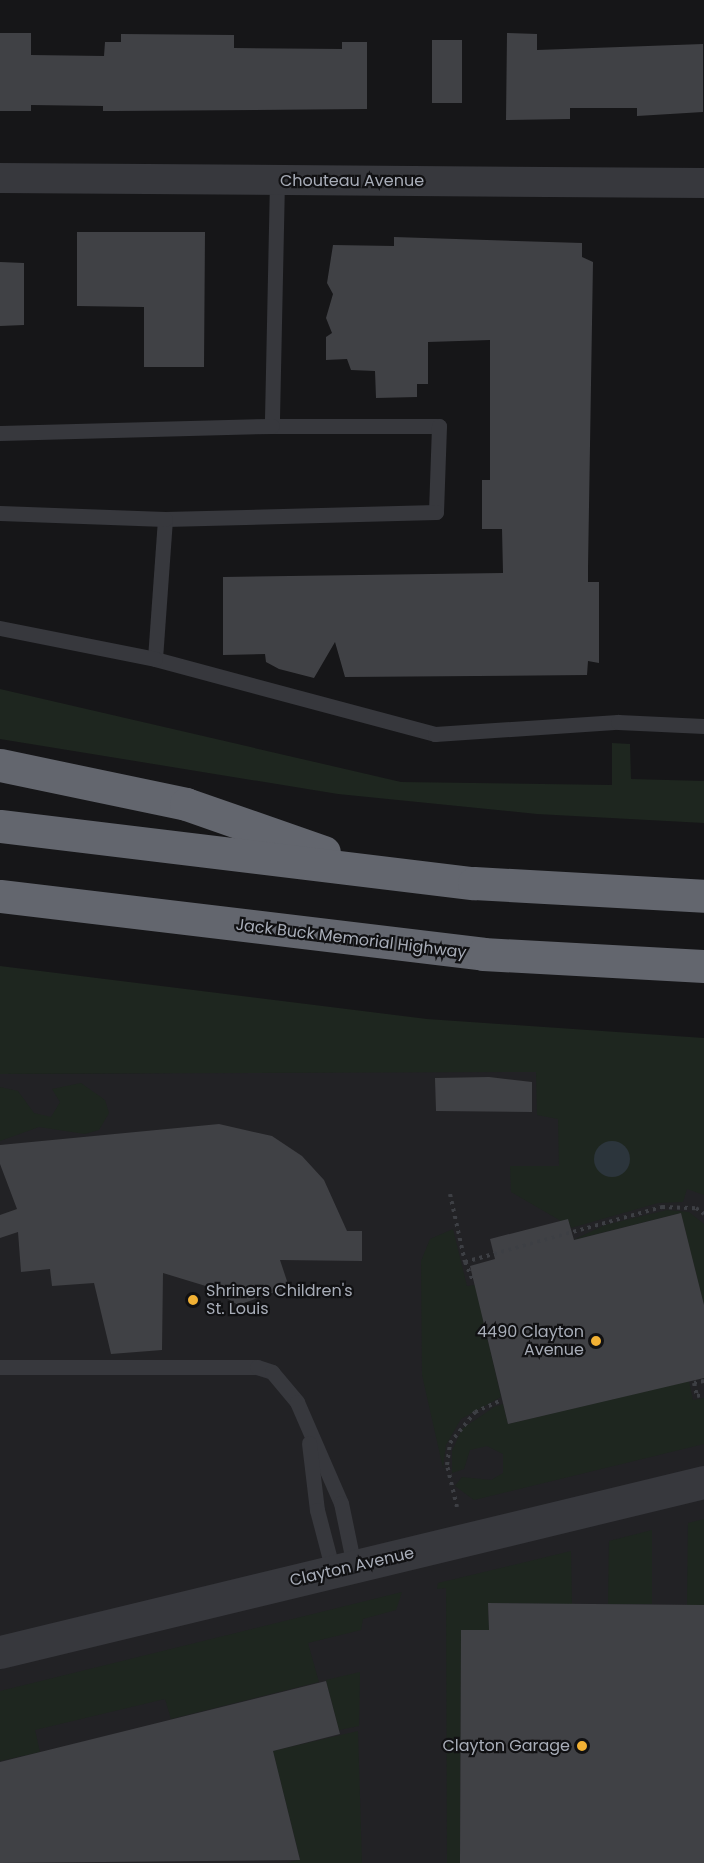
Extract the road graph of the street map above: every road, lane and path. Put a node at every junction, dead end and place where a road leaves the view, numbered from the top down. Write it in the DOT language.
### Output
graph roads {
  1 [pos="0,178"];
  2 [pos="277,180"];
  3 [pos="704,183"];
  4 [pos="272,426"];
  5 [pos="0,433"];
  6 [pos="0,513"];
  7 [pos="165,519"];
  8 [pos="0,628"];
  9 [pos="155,659"];
  10 [pos="704,726"];
  11 [pos="0,765"];
  12 [pos="0,826"];
  13 [pos="370,870"];
  14 [pos="0,896"];
  15 [pos="704,896"];
  16 [pos="704,966"];
  17 [pos="450,1194"];
  18 [pos="704,1214"];
  19 [pos="465,1262"];
  20 [pos="473,1281"];
  21 [pos="0,1367"];
  22 [pos="704,1381"];
  23 [pos="704,1394"];
  24 [pos="502,1400"];
  25 [pos="307,1428"];
  26 [pos="704,1482"];
  27 [pos="458,1507"];
  28 [pos="344,1569"];
  29 [pos="0,1652"];
  1 -- 2 [label="street, Chouteau Avenue"];
  2 -- 3 [label="street, Chouteau Avenue"];
  2 -- 4 [label="lane"];
  4 -- 5 [label="lane"];
  4 -- 7 [label="lane"];
  6 -- 7 [label="lane"];
  7 -- 9 [label="lane"];
  8 -- 9 [label="lane"];
  9 -- 10 [label="lane"];
  11 -- 13 [label="highway"];
  12 -- 13 [label="highway"];
  13 -- 15 [label="highway"];
  14 -- 16 [label="highway, Jack Buck Memorial Highway"];
  17 -- 19 [label="path"];
  18 -- 19 [label="path"];
  19 -- 20 [label="path"];
  21 -- 25 [label="lane"];
  22 -- 23 [label="path"];
  24 -- 27 [label="path"];
  25 -- 28 [label="lane"];
  25 -- 28 [label="lane"];
  26 -- 28 [label="street, Clayton Avenue"];
  28 -- 29 [label="street, Clayton Avenue"];
}
